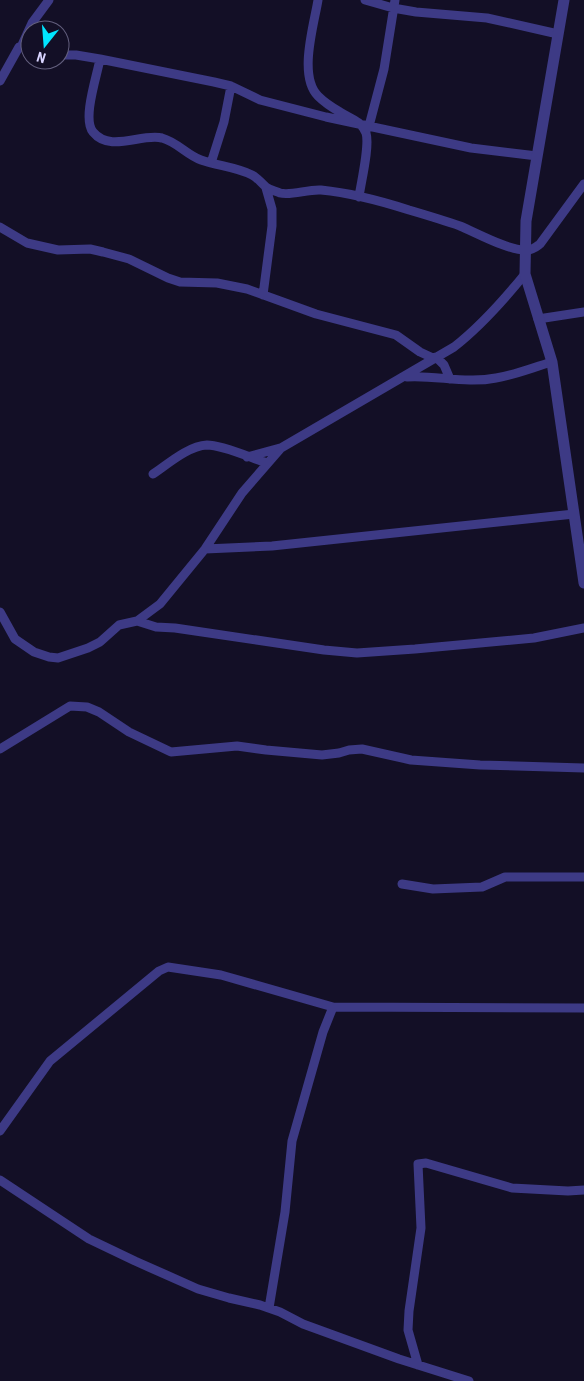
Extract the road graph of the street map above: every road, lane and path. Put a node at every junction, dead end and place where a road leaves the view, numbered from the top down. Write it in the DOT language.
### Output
graph roads {
  1 [pos="49,0"];
  2 [pos="318,0"];
  3 [pos="365,0"];
  4 [pos="564,0"];
  5 [pos="394,4"];
  6 [pos="34,20"];
  7 [pos="558,34"];
  8 [pos="20,50"];
  9 [pos="70,55"];
  10 [pos="100,59"];
  11 [pos="0,80"];
  12 [pos="231,86"];
  13 [pos="365,125"];
  14 [pos="537,156"];
  15 [pos="211,163"];
  16 [pos="584,184"];
  17 [pos="266,188"];
  18 [pos="283,193"];
  19 [pos="359,197"];
  20 [pos="272,209"];
  21 [pos="0,227"];
  22 [pos="526,250"];
  23 [pos="525,274"];
  24 [pos="263,295"];
  25 [pos="584,312"];
  26 [pos="538,319"];
  27 [pos="435,357"];
  28 [pos="552,362"];
  29 [pos="404,378"];
  30 [pos="450,380"];
  31 [pos="281,448"];
  32 [pos="247,457"];
  33 [pos="267,463"];
  34 [pos="153,474"];
  35 [pos="574,514"];
  36 [pos="205,549"];
  37 [pos="584,583"];
  38 [pos="0,612"];
  39 [pos="137,621"];
  40 [pos="584,628"];
  41 [pos="0,749"];
  42 [pos="584,768"];
  43 [pos="584,877"];
  44 [pos="402,884"];
  45 [pos="333,1007"];
  46 [pos="584,1008"];
  47 [pos="0,1130"];
  48 [pos="0,1180"];
  49 [pos="584,1190"];
  50 [pos="269,1308"];
  51 [pos="418,1365"];
  52 [pos="469,1381"];
  1 -- 6 [label="street"];
  2 -- 13 [label="street"];
  3 -- 5 [label="street"];
  4 -- 7 [label="street"];
  5 -- 7 [label="street"];
  5 -- 13 [label="street"];
  7 -- 14 [label="street"];
  8 -- 11 [label="street"];
  9 -- 10 [label="street"];
  10 -- 12 [label="street"];
  10 -- 15 [label="street"];
  12 -- 13 [label="street"];
  12 -- 15 [label="street"];
  13 -- 14 [label="street"];
  13 -- 19 [label="street"];
  14 -- 22 [label="street"];
  15 -- 17 [label="street"];
  16 -- 22 [label="street"];
  17 -- 18 [label="street"];
  17 -- 20 [label="street"];
  18 -- 19 [label="street"];
  18 -- 20 [label="street"];
  19 -- 22 [label="street"];
  20 -- 24 [label="street"];
  21 -- 24 [label="street"];
  22 -- 23 [label="street"];
  23 -- 26 [label="street"];
  23 -- 27 [label="street"];
  24 -- 27 [label="street"];
  25 -- 26 [label="street"];
  26 -- 28 [label="street"];
  27 -- 29 [label="street"];
  27 -- 30 [label="street"];
  28 -- 30 [label="street"];
  28 -- 35 [label="street"];
  29 -- 30 [label="street"];
  29 -- 31 [label="street"];
  31 -- 32 [label="street"];
  31 -- 33 [label="street"];
  32 -- 33 [label="street"];
  32 -- 34 [label="street"];
  33 -- 36 [label="street"];
  35 -- 36 [label="street"];
  35 -- 37 [label="street"];
  36 -- 39 [label="street"];
  38 -- 39 [label="street"];
  39 -- 40 [label="street"];
  41 -- 42 [label="street"];
  43 -- 44 [label="street"];
  45 -- 46 [label="street"];
  45 -- 47 [label="street"];
  45 -- 50 [label="street"];
  48 -- 50 [label="street"];
  49 -- 51 [label="street"];
  50 -- 51 [label="street"];
  51 -- 52 [label="street"];
}
